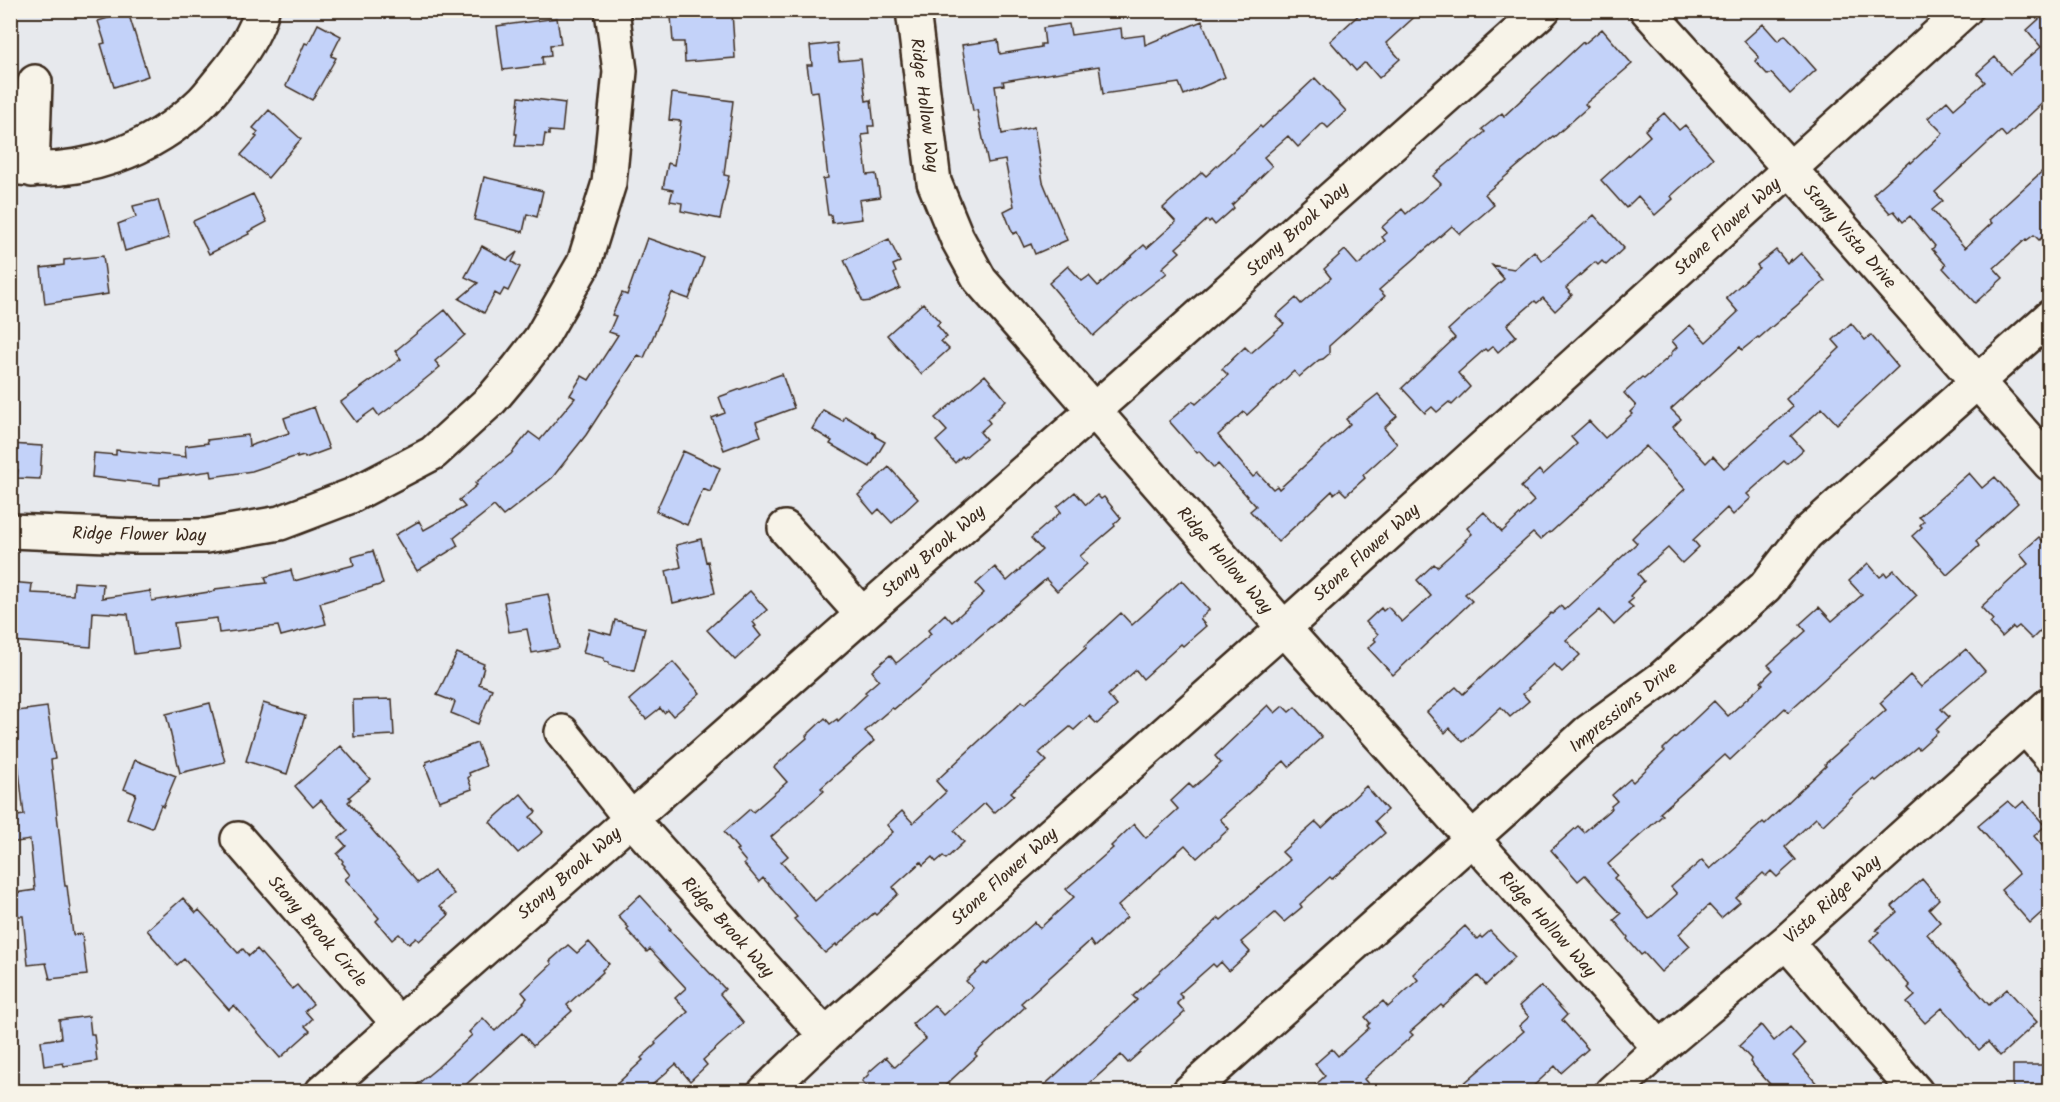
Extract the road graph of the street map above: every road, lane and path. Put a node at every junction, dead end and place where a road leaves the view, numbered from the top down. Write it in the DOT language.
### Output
graph roads {
  1 [pos="262,10"];
  2 [pos="612,10"];
  3 [pos="913,10"];
  4 [pos="1543,10"];
  5 [pos="1647,10"];
  6 [pos="1965,10"];
  7 [pos="35,82"];
  8 [pos="21,169"];
  9 [pos="1790,169"];
  10 [pos="2049,316"];
  11 [pos="1978,381"];
  12 [pos="1094,410"];
  13 [pos="2049,464"];
  14 [pos="785,528"];
  15 [pos="10,531"];
  16 [pos="862,614"];
  17 [pos="1284,628"];
  18 [pos="2049,704"];
  19 [pos="2025,727"];
  20 [pos="562,732"];
  21 [pos="2049,756"];
  22 [pos="631,819"];
  23 [pos="1471,838"];
  24 [pos="238,839"];
  25 [pos="1785,942"];
  26 [pos="398,1023"];
  27 [pos="825,1035"];
  28 [pos="1660,1048"];
  29 [pos="322,1092"];
  30 [pos="765,1092"];
  31 [pos="1189,1092"];
  32 [pos="1612,1092"];
  33 [pos="1916,1092"];
  1 -- 8 [label="street"];
  2 -- 15 [label="street, Ridge Flower Way"];
  3 -- 12 [label="street, Ridge Hollow Way"];
  4 -- 12 [label="street, Stony Brook Way"];
  5 -- 9 [label="street, Stony Vista Drive"];
  6 -- 9 [label="street, Stone Flower Way"];
  7 -- 8 [label="street"];
  9 -- 11 [label="street, Stony Vista Drive"];
  9 -- 17 [label="street, Stone Flower Way"];
  10 -- 11 [label="street, Impressions Drive"];
  11 -- 13 [label="street, Stony Vista Drive"];
  11 -- 23 [label="street, Impressions Drive"];
  12 -- 16 [label="street, Stony Brook Way"];
  12 -- 17 [label="street, Ridge Hollow Way"];
  14 -- 16 [label="street"];
  16 -- 22 [label="street, Stony Brook Way"];
  17 -- 23 [label="street, Ridge Hollow Way"];
  17 -- 27 [label="street, Stone Flower Way"];
  18 -- 19 [label="street, Vista Ridge Way"];
  19 -- 21 [label="street"];
  19 -- 25 [label="street, Vista Ridge Way"];
  20 -- 22 [label="street, Ridge Brook Way"];
  22 -- 26 [label="street, Stony Brook Way"];
  22 -- 27 [label="street, Ridge Brook Way"];
  23 -- 28 [label="street, Ridge Hollow Way"];
  23 -- 31 [label="street, Impressions Drive"];
  24 -- 26 [label="street, Stony Brook Circle"];
  25 -- 28 [label="street, Vista Ridge Way"];
  25 -- 33 [label="street"];
  26 -- 29 [label="street, Stony Brook Way"];
  27 -- 30 [label="street, Stone Flower Way"];
  28 -- 32 [label="street, Vista Ridge Way"];
}
